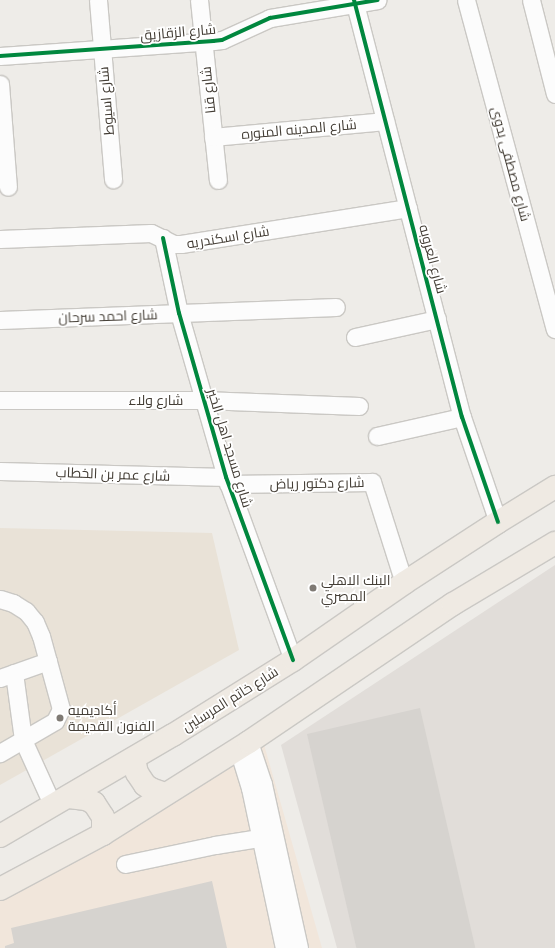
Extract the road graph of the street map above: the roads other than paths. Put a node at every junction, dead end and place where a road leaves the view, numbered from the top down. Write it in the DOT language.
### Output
graph roads {
  1 [pos="98,0"];
  2 [pos="199,0"];
  3 [pos="376,0"];
  4 [pos="466,0"];
  5 [pos="531,0"];
  6 [pos="354,2"];
  7 [pos="202,42"];
  8 [pos="102,49"];
  9 [pos="0,56"];
  10 [pos="0,84"];
  11 [pos="555,94"];
  12 [pos="386,121"];
  13 [pos="213,137"];
  14 [pos="113,179"];
  15 [pos="218,180"];
  16 [pos="8,188"];
  17 [pos="408,208"];
  18 [pos="163,238"];
  19 [pos="0,239"];
  20 [pos="336,307"];
  21 [pos="179,313"];
  22 [pos="437,319"];
  23 [pos="0,320"];
  24 [pos="555,329"];
  25 [pos="356,337"];
  26 [pos="0,400"];
  27 [pos="203,400"];
  28 [pos="359,406"];
  29 [pos="462,417"];
  30 [pos="377,436"];
  31 [pos="0,471"];
  32 [pos="227,481"];
  33 [pos="555,487"];
  34 [pos="498,522"];
  35 [pos="555,543"];
  36 [pos="404,583"];
  37 [pos="0,599"];
  38 [pos="293,660"];
  39 [pos="48,661"];
  40 [pos="7,675"];
  41 [pos="23,740"];
  42 [pos="244,746"];
  43 [pos="0,753"];
  44 [pos="134,759"];
  45 [pos="165,794"];
  46 [pos="61,802"];
  47 [pos="103,834"];
  48 [pos="0,836"];
  49 [pos="268,837"];
  50 [pos="125,864"];
  51 [pos="0,889"];
  52 [pos="284,948"];
  53 [pos="299,948"];
  1 -- 8 [label="street, شارع اسيوط"];
  2 -- 7 [label="street, شارع قنا"];
  3 -- 6 [label="street, شارع الزقازيق"];
  4 -- 24 [label="street, شارع مصطفى بدوى"];
  5 -- 11 [label="street"];
  6 -- 7 [label="street, شارع الزقازيق"];
  6 -- 12 [label="street, شارع العروبه"];
  7 -- 8 [label="street, شارع الزقازيق"];
  7 -- 13 [label="street, شارع قنا"];
  8 -- 9 [label="street, شارع الزقازيق"];
  8 -- 14 [label="street, شارع اسيوط"];
  10 -- 16 [label="street"];
  12 -- 13 [label="street, شارع المدينه المنوره"];
  12 -- 17 [label="street, شارع العروبه"];
  13 -- 15 [label="street, شارع قنا"];
  17 -- 18 [label="street, شارع اسكندريه"];
  17 -- 22 [label="street, شارع العروبه"];
  18 -- 19 [label="street, شارع اسكندريه"];
  18 -- 21 [label="street, شارع مسجد اهل الخير"];
  20 -- 21 [label="street, شارع احمد سرحان"];
  21 -- 23 [label="street, شارع احمد سرحان"];
  21 -- 27 [label="street, شارع مسجد اهل الخير"];
  22 -- 25 [label="street"];
  22 -- 29 [label="street, شارع العروبه"];
  26 -- 27 [label="street, شارع ولاء"];
  27 -- 28 [label="street, شارع ولاء"];
  27 -- 32 [label="street, شارع مسجد اهل الخير"];
  29 -- 30 [label="street"];
  29 -- 34 [label="street, شارع العروبه"];
  31 -- 32 [label="street, شارع عمر بن الخطاب"];
  32 -- 36 [label="street, شارع دكتور رياض"];
  32 -- 38 [label="street, شارع مسجد اهل الخير"];
  33 -- 34 [label="main road, شارع خاتم المرسلين"];
  34 -- 36 [label="main road, شارع خاتم المرسلين"];
  35 -- 42 [label="main road"];
  36 -- 38 [label="main road, شارع خاتم المرسلين"];
  37 -- 39 [label="street"];
  38 -- 44 [label="main road, شارع خاتم المرسلين"];
  39 -- 40 [label="street"];
  39 -- 41 [label="street"];
  40 -- 41 [label="street"];
  41 -- 43 [label="street"];
  41 -- 46 [label="street"];
  42 -- 45 [label="main road"];
  42 -- 49 [label="street"];
  44 -- 45 [label="main road"];
  44 -- 46 [label="main road, شارع خاتم المرسلين"];
  45 -- 47 [label="main road"];
  46 -- 47 [label="main road"];
  46 -- 48 [label="main road, شارع خاتم المرسلين"];
  47 -- 51 [label="main road"];
  49 -- 50 [label="street"];
  49 -- 52 [label="street"];
  49 -- 53 [label="street"];
}
